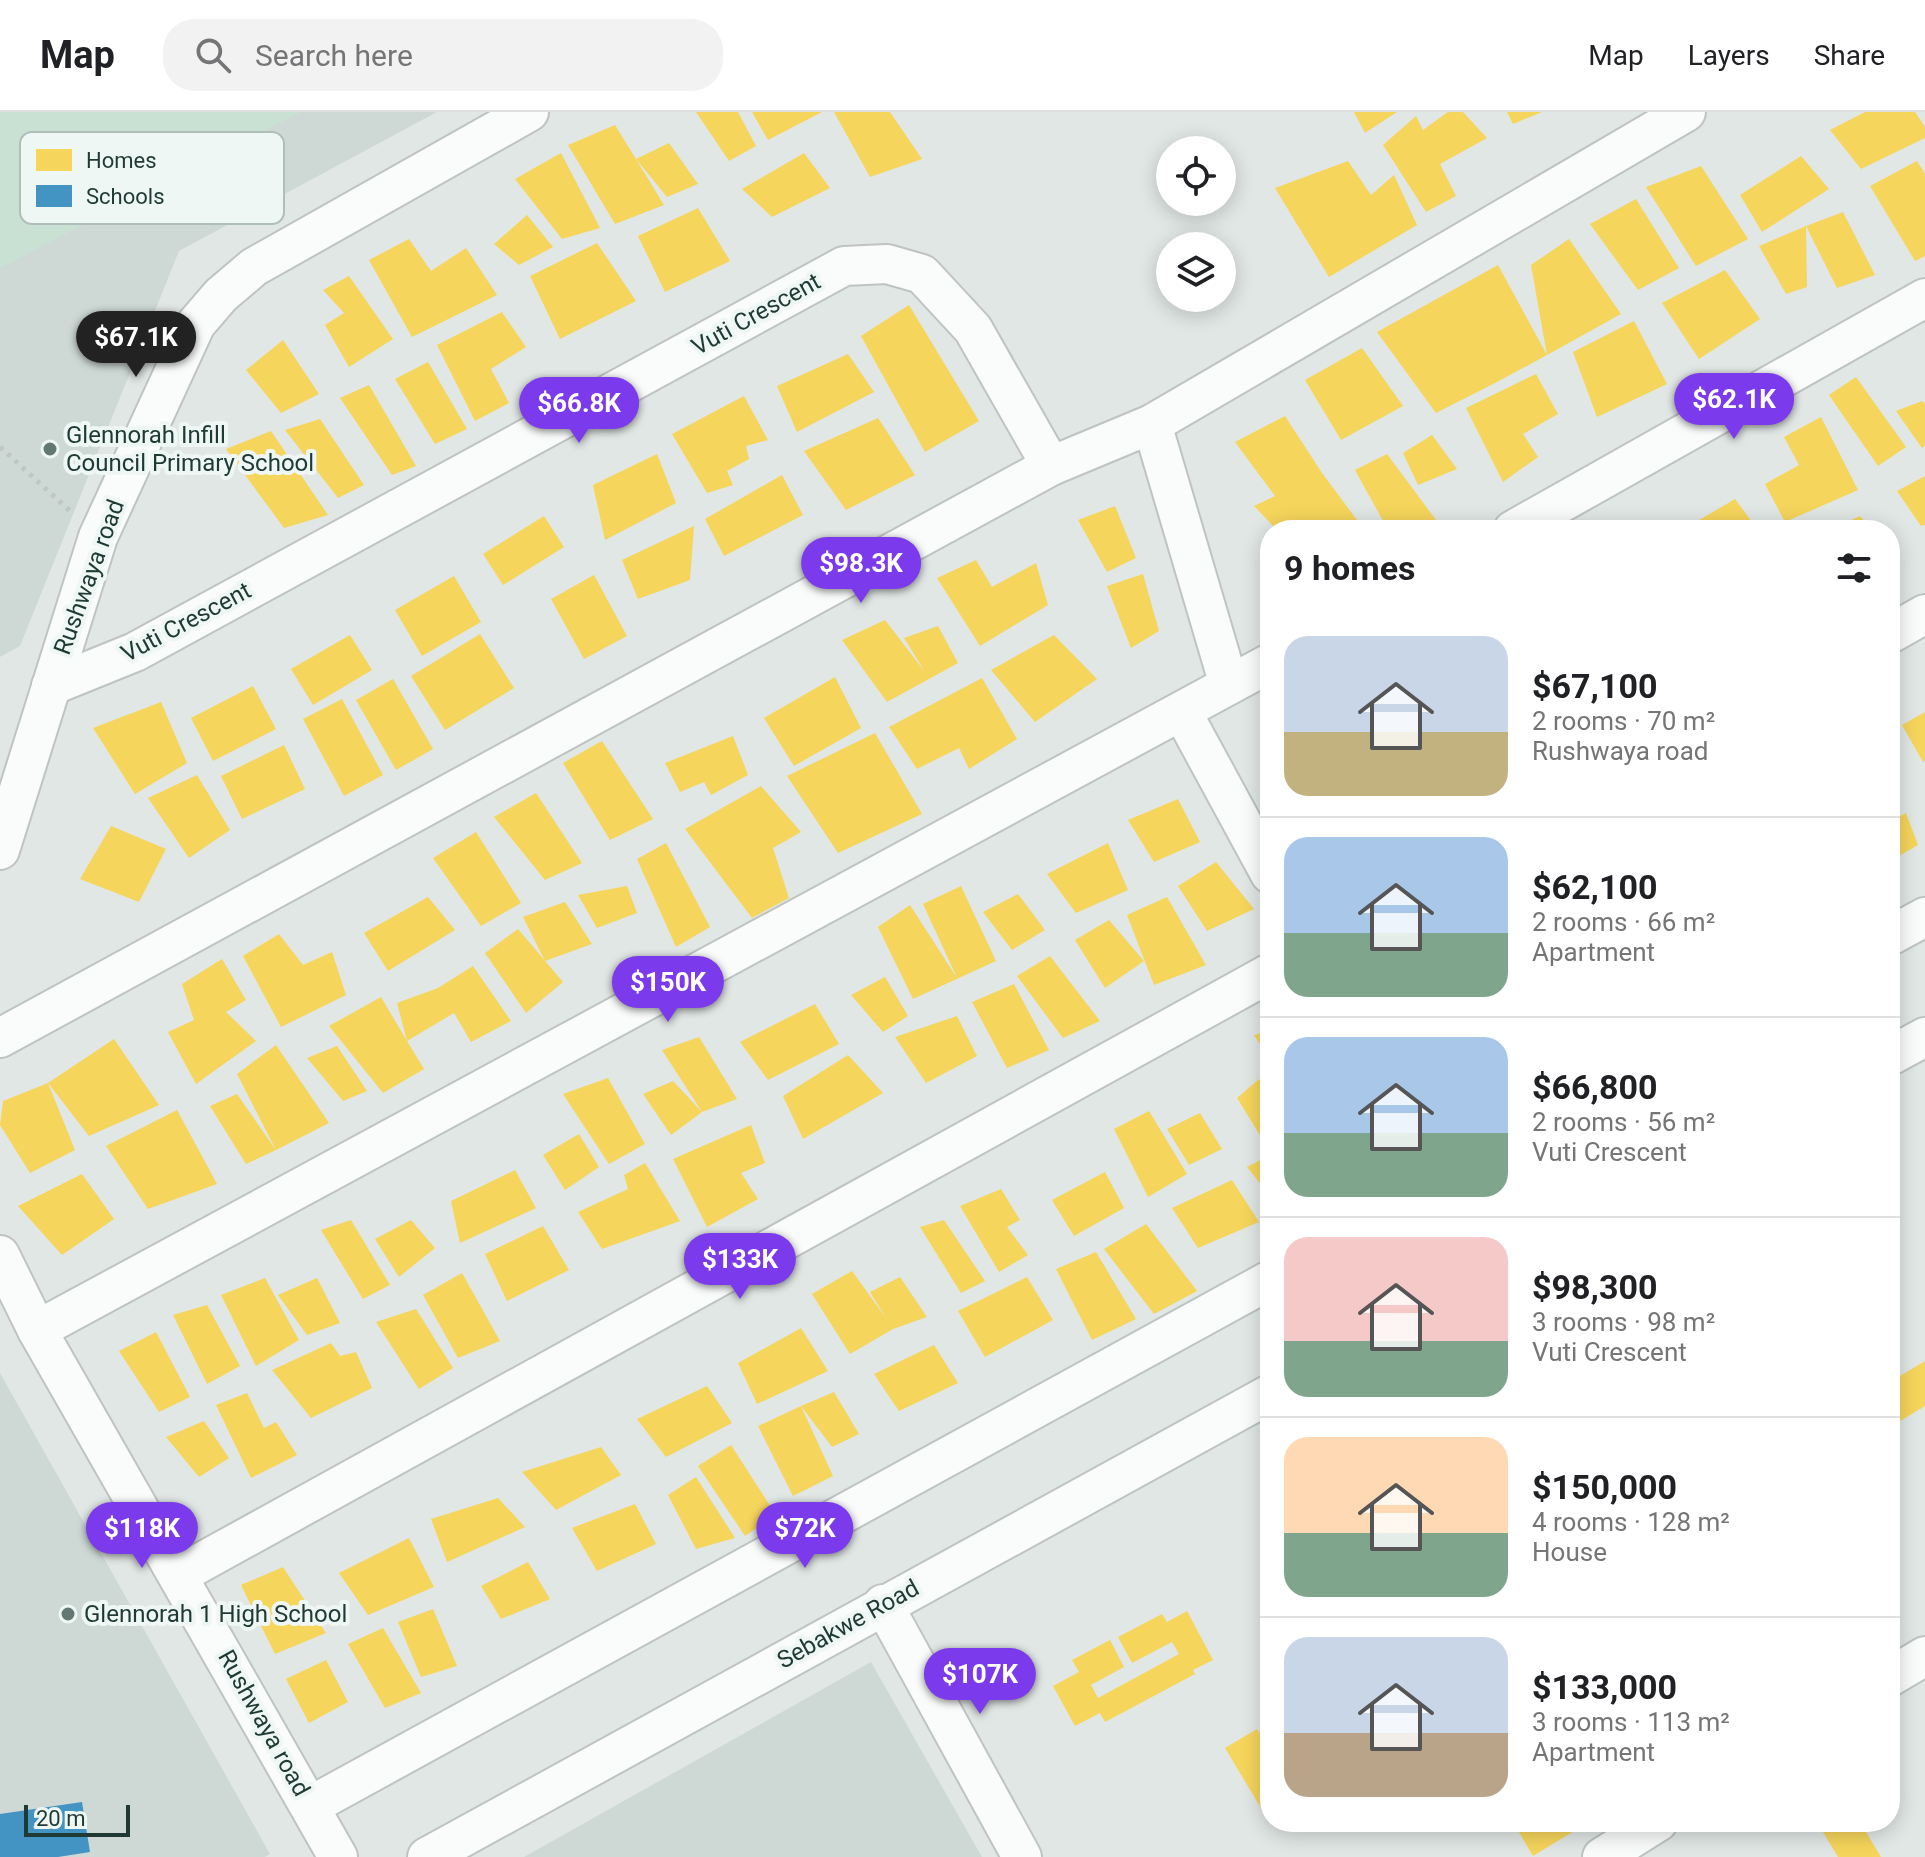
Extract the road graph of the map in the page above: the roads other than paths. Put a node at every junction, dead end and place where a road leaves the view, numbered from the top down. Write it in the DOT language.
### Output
graph roads {
  1 [pos="529,112"];
  2 [pos="1686,112"];
  3 [pos="1925,298"];
  4 [pos="1152,424"];
  5 [pos="1051,466"];
  6 [pos="1531,520"];
  7 [pos="1925,614"];
  8 [pos="1900,628"];
  9 [pos="1260,668"];
  10 [pos="1229,685"];
  11 [pos="51,686"];
  12 [pos="1182,712"];
  13 [pos="0,850"];
  14 [pos="1260,856"];
  15 [pos="1925,917"];
  16 [pos="1900,931"];
  17 [pos="1260,979"];
  18 [pos="1925,1037"];
  19 [pos="0,1038"];
  20 [pos="1900,1051"];
  21 [pos="0,1255"];
  22 [pos="1260,1285"];
  23 [pos="37,1330"];
  24 [pos="1260,1399"];
  25 [pos="180,1574"];
  26 [pos="883,1604"];
  27 [pos="1925,1656"];
  28 [pos="1900,1671"];
  29 [pos="310,1806"];
  30 [pos="1642,1832"];
  31 [pos="447,1852"];
  32 [pos="338,1857"];
  33 [pos="1022,1857"];
  34 [pos="1602,1857"];
  1 -- 11 [label="street, Rushwaya road"];
  2 -- 4 [label="street"];
  3 -- 6 [label="street"];
  4 -- 5 [label="street"];
  4 -- 10 [label="street"];
  5 -- 11 [label="street, Vuti Crescent"];
  5 -- 19 [label="street"];
  7 -- 8 [label="street"];
  9 -- 10 [label="street"];
  10 -- 12 [label="street"];
  11 -- 13 [label="street, Rushwaya road"];
  12 -- 14 [label="street"];
  12 -- 23 [label="street"];
  15 -- 16 [label="street"];
  17 -- 25 [label="street"];
  18 -- 20 [label="street"];
  21 -- 23 [label="street, Rushwaya road"];
  22 -- 29 [label="street"];
  23 -- 25 [label="street, Rushwaya road"];
  24 -- 26 [label="street, Sebakwe Road"];
  25 -- 29 [label="street, Rushwaya road"];
  26 -- 31 [label="street, Sebakwe Road"];
  26 -- 33 [label="street"];
  27 -- 28 [label="street"];
  29 -- 32 [label="street, Rushwaya road"];
  30 -- 34 [label="street"];
}
